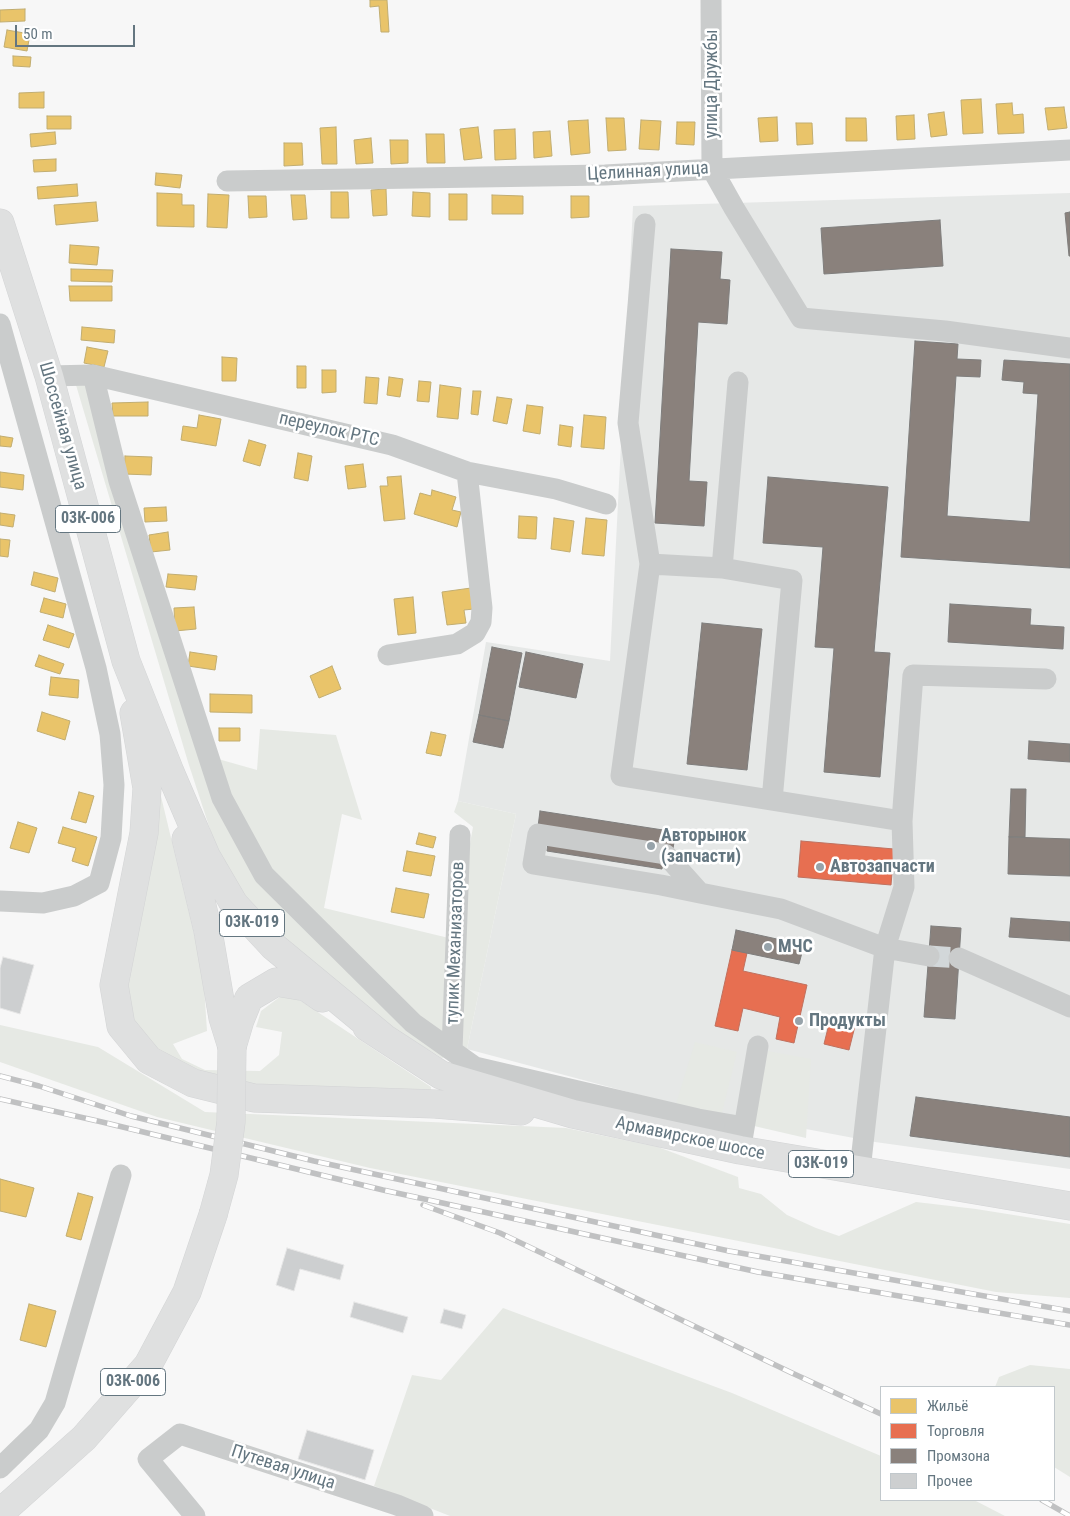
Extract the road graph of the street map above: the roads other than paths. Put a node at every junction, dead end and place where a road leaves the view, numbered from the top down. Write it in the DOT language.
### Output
graph roads {
  1 [pos="712,0"];
  2 [pos="1070,150"];
  3 [pos="712,169"];
  4 [pos="226,180"];
  5 [pos="0,223"];
  6 [pos="645,224"];
  7 [pos="0,324"];
  8 [pos="1070,348"];
  9 [pos="93,375"];
  10 [pos="49,376"];
  11 [pos="738,382"];
  12 [pos="466,472"];
  13 [pos="606,504"];
  14 [pos="650,564"];
  15 [pos="722,568"];
  16 [pos="388,655"];
  17 [pos="126,661"];
  18 [pos="1046,679"];
  19 [pos="170,772"];
  20 [pos="772,800"];
  21 [pos="902,821"];
  22 [pos="460,835"];
  23 [pos="700,893"];
  24 [pos="0,901"];
  25 [pos="885,948"];
  26 [pos="929,956"];
  27 [pos="959,958"];
  28 [pos="1070,1008"];
  29 [pos="383,1037"];
  30 [pos="758,1046"];
  31 [pos="232,1047"];
  32 [pos="452,1050"];
  33 [pos="573,1114"];
  34 [pos="742,1139"];
  35 [pos="860,1170"];
  36 [pos="121,1175"];
  37 [pos="1070,1206"];
  38 [pos="0,1468"];
  39 [pos="0,1513"];
  40 [pos="195,1516"];
  41 [pos="423,1516"];
  1 -- 3 [label="street, улица Дружбы"];
  2 -- 3 [label="street, Целинная улица"];
  3 -- 4 [label="street, Целинная улица"];
  3 -- 8 [label="street"];
  5 -- 10 [label="main road, Шоссейная улица / 03К-006"];
  6 -- 14 [label="street"];
  7 -- 24 [label="street, Шоссейная улица"];
  9 -- 10 [label="street, переулок РТС"];
  9 -- 12 [label="street, переулок РТС"];
  9 -- 32 [label="street"];
  10 -- 17 [label="main road, Шоссейная улица / 03К-006"];
  11 -- 15 [label="street"];
  12 -- 13 [label="street, переулок РТС"];
  12 -- 16 [label="street"];
  14 -- 15 [label="street"];
  14 -- 20 [label="street"];
  15 -- 20 [label="street"];
  17 -- 19 [label="main road, Шоссейная улица / 03К-006"];
  17 -- 33 [label="main road"];
  18 -- 21 [label="street"];
  19 -- 29 [label="main road, 03К-019"];
  19 -- 31 [label="main road, 03К-006"];
  20 -- 21 [label="street"];
  21 -- 25 [label="street"];
  22 -- 32 [label="street, тупик Механизаторов"];
  23 -- 23 [label="street"];
  23 -- 25 [label="street"];
  25 -- 26 [label="street"];
  25 -- 35 [label="street"];
  27 -- 28 [label="street"];
  29 -- 31 [label="main road"];
  29 -- 33 [label="main road, Армавирское шоссе / 03К-019"];
  30 -- 34 [label="street"];
  31 -- 39 [label="main road, 03К-006, bridge"];
  32 -- 34 [label="street"];
  33 -- 34 [label="main road, Армавирское шоссе / 03К-019"];
  34 -- 35 [label="main road, Армавирское шоссе / 03К-019"];
  35 -- 37 [label="main road, Армавирское шоссе / 03К-019"];
  36 -- 38 [label="street"];
  40 -- 41 [label="street, Путевая улица"];
}
